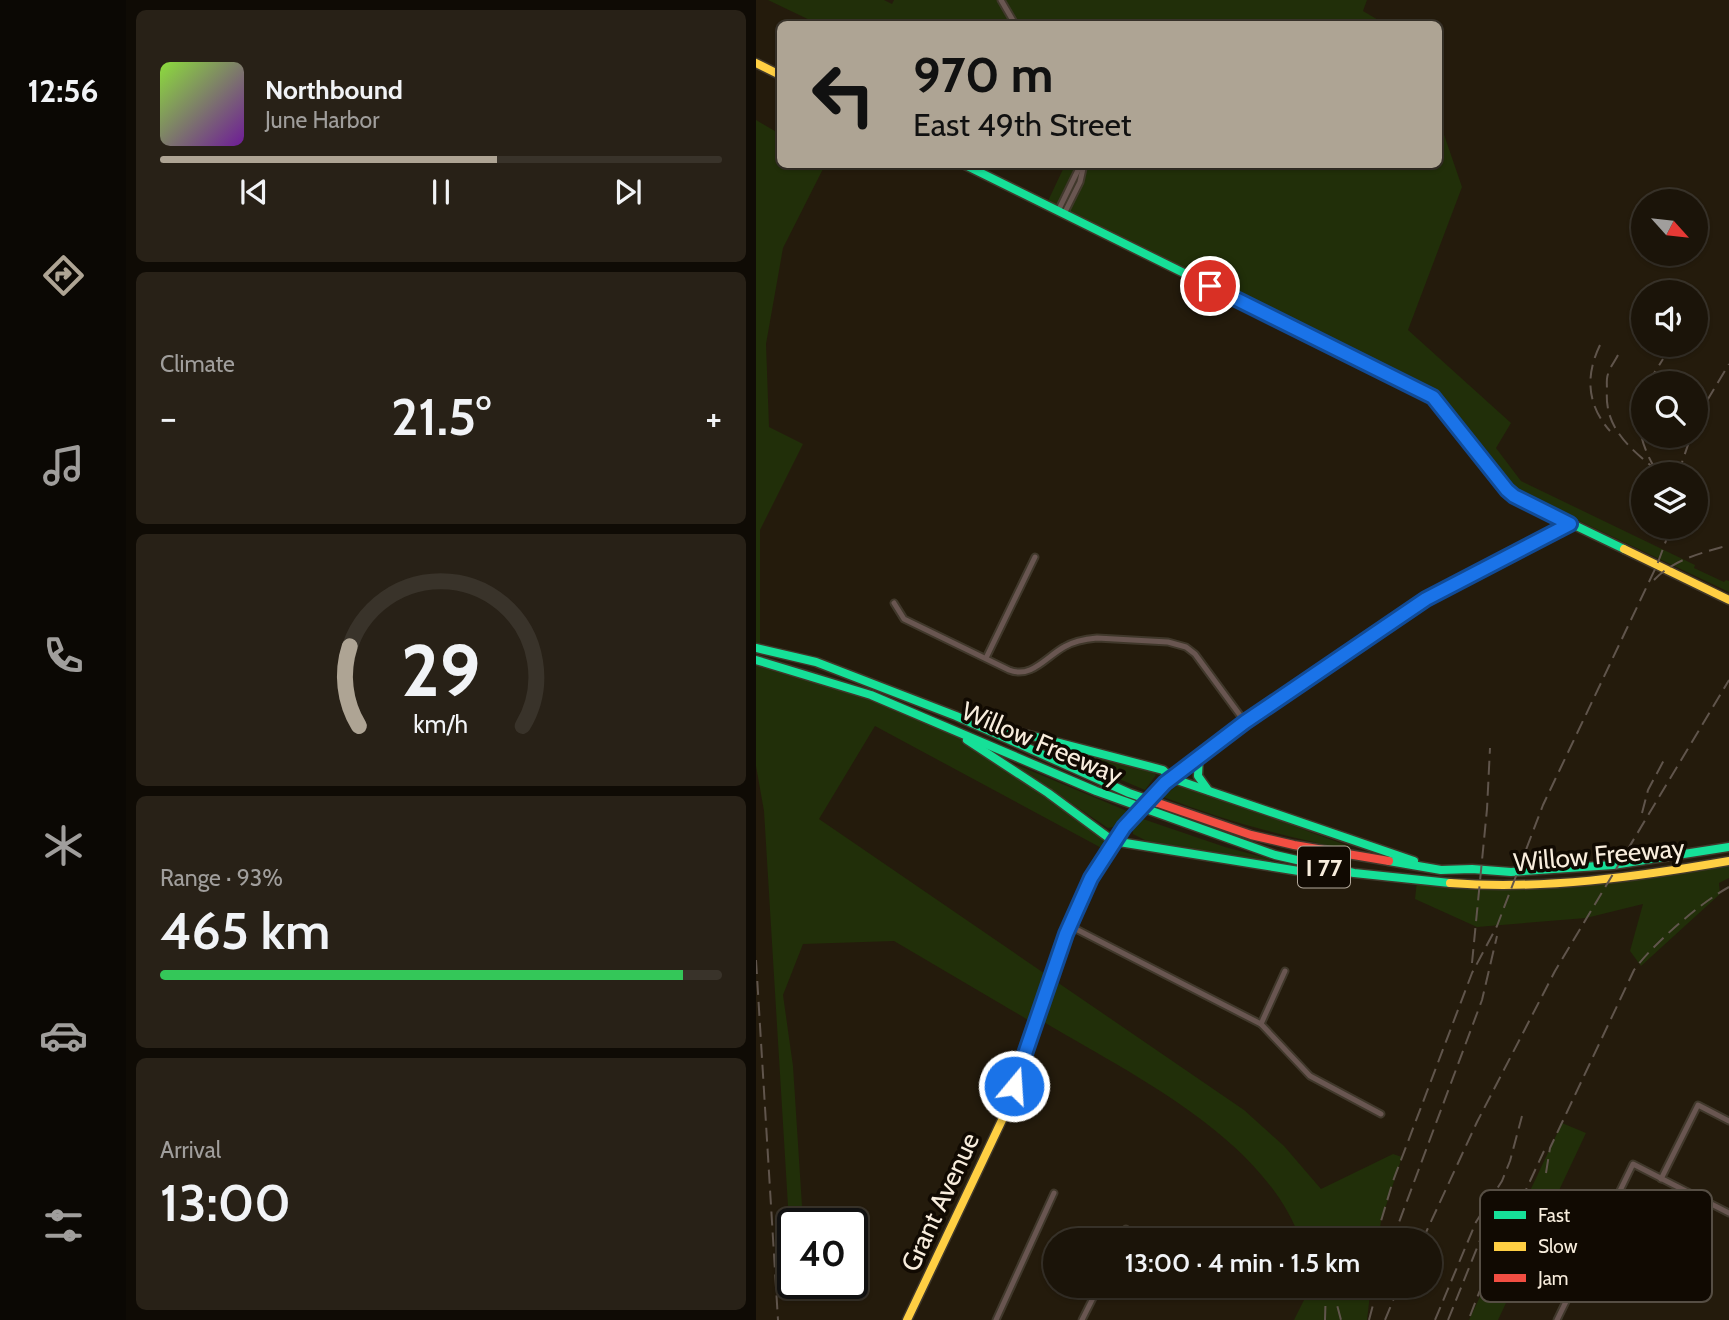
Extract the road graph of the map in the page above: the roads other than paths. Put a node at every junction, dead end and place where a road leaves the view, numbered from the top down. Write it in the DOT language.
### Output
graph roads {
  1 [pos="1002,0"];
  2 [pos="1013,21"];
  3 [pos="756,63"];
  4 [pos="777,74"];
  5 [pos="971,168"];
  6 [pos="1082,168"];
  7 [pos="1061,213"];
  8 [pos="1570,524"];
  9 [pos="1035,558"];
  10 [pos="1729,600"];
  11 [pos="894,603"];
  12 [pos="756,648"];
  13 [pos="986,659"];
  14 [pos="756,660"];
  15 [pos="956,716"];
  16 [pos="1245,722"];
  17 [pos="943,724"];
  18 [pos="1199,756"];
  19 [pos="1168,781"];
  20 [pos="1208,790"];
  21 [pos="1113,841"];
  22 [pos="1729,847"];
  23 [pos="1729,862"];
  24 [pos="1441,870"];
  25 [pos="1380,878"];
  26 [pos="1070,926"];
  27 [pos="1285,971"];
  28 [pos="1261,1024"];
  29 [pos="1381,1114"];
  30 [pos="1729,1121"];
  31 [pos="1661,1179"];
  32 [pos="1620,1190"];
  33 [pos="1683,1190"];
  34 [pos="1054,1193"];
  35 [pos="1712,1204"];
  36 [pos="1729,1213"];
  37 [pos="1093,1298"];
  38 [pos="1566,1302"];
  39 [pos="907,1320"];
  40 [pos="996,1320"];
  41 [pos="1082,1320"];
  42 [pos="1557,1320"];
  1 -- 2 [label="street"];
  3 -- 4 [label="main road"];
  5 -- 7 [label="main road"];
  6 -- 7 [label="street"];
  7 -- 8 [label="main road"];
  8 -- 10 [label="main road"];
  8 -- 16 [label="main road, Grant Avenue"];
  9 -- 13 [label="street"];
  11 -- 13 [label="street"];
  12 -- 15 [label="main road, Willow Freeway / I 77"];
  13 -- 16 [label="street"];
  14 -- 17 [label="main road, Willow Freeway / I 77"];
  15 -- 19 [label="main road"];
  15 -- 24 [label="main road, Willow Freeway / I 77"];
  16 -- 18 [label="main road, Grant Avenue"];
  17 -- 21 [label="main road"];
  17 -- 25 [label="main road, Willow Freeway / I 77"];
  18 -- 19 [label="main road, Grant Avenue"];
  18 -- 20 [label="main road"];
  19 -- 20 [label="main road"];
  19 -- 21 [label="main road, Grant Avenue, bridge"];
  20 -- 24 [label="main road"];
  21 -- 25 [label="main road"];
  21 -- 26 [label="main road, Grant Avenue"];
  22 -- 24 [label="main road, Willow Freeway / I 77"];
  23 -- 25 [label="main road, Willow Freeway / I 77"];
  26 -- 28 [label="street"];
  26 -- 39 [label="main road, Grant Avenue"];
  27 -- 28 [label="street"];
  28 -- 29 [label="street"];
  30 -- 31 [label="street"];
  31 -- 32 [label="street"];
  31 -- 33 [label="street"];
  34 -- 40 [label="street"];
  35 -- 36 [label="street"];
  37 -- 41 [label="street"];
  38 -- 42 [label="street"];
}
